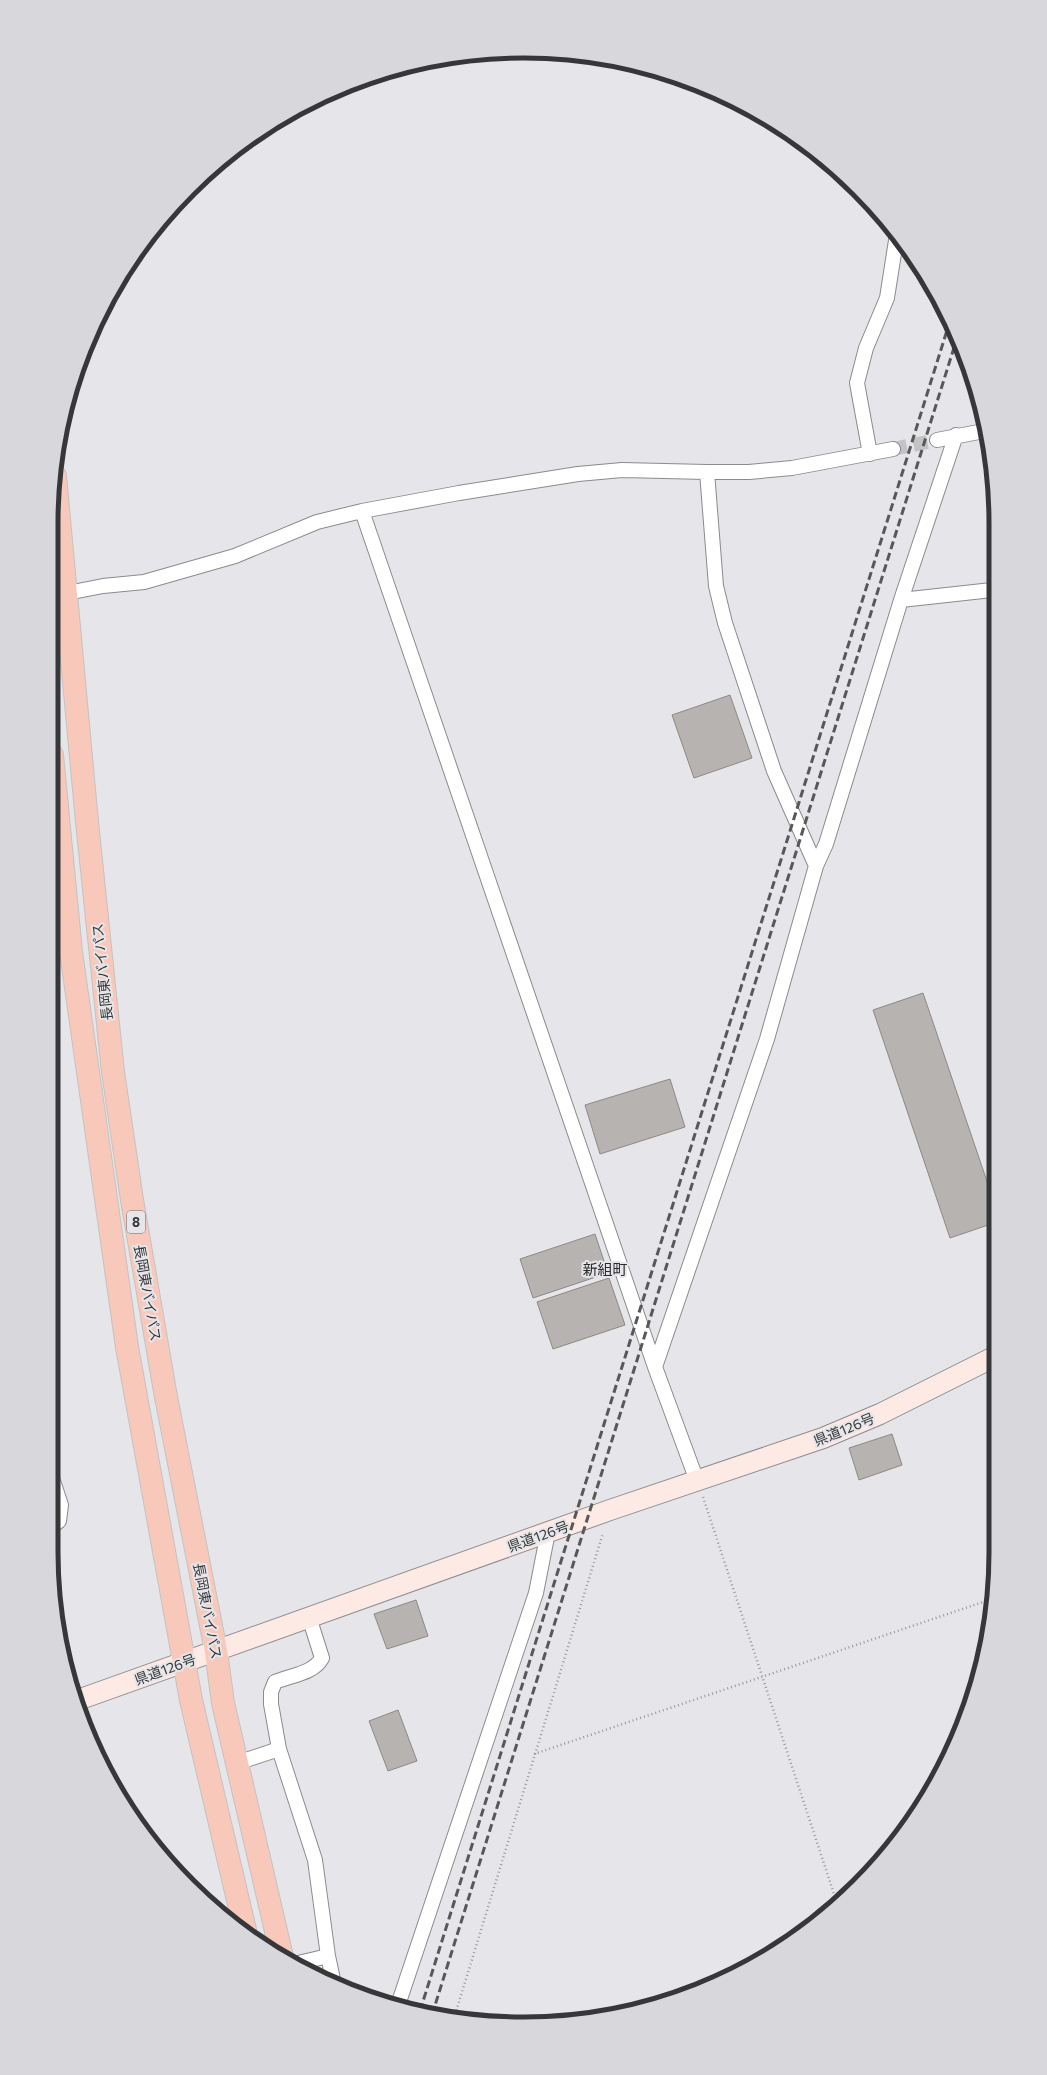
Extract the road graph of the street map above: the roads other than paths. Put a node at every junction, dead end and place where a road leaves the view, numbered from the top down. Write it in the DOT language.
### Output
graph roads {
  1 [pos="896,243"];
  2 [pos="980,432"];
  3 [pos="956,436"];
  4 [pos="937,440"];
  5 [pos="893,449"];
  6 [pos="870,454"];
  7 [pos="707,472"];
  8 [pos="362,511"];
  9 [pos="989,590"];
  10 [pos="58,594"];
  11 [pos="901,600"];
  12 [pos="58,817"];
  13 [pos="816,866"];
  14 [pos="989,1360"];
  15 [pos="655,1367"];
  16 [pos="697,1481"];
  17 [pos="58,1494"];
  18 [pos="58,1522"];
  19 [pos="548,1532"];
  20 [pos="309,1617"];
  21 [pos="216,1651"];
  22 [pos="184,1662"];
  23 [pos="82,1699"];
  24 [pos="279,1749"];
  25 [pos="238,1763"];
  26 [pos="243,1924"];
  27 [pos="280,1948"];
  28 [pos="328,1956"];
  29 [pos="304,1962"];
  30 [pos="332,1976"];
  31 [pos="400,2000"];
  1 -- 6 [label="street"];
  2 -- 3 [label="street"];
  3 -- 4 [label="street"];
  3 -- 11 [label="street"];
  5 -- 6 [label="street"];
  6 -- 7 [label="street"];
  7 -- 8 [label="street"];
  7 -- 13 [label="street"];
  8 -- 10 [label="street"];
  8 -- 15 [label="street"];
  9 -- 11 [label="street"];
  10 -- 21 [label="highway, 長岡東バイパス / 8"];
  11 -- 13 [label="street"];
  12 -- 22 [label="highway, 長岡東バイパス / 8"];
  13 -- 15 [label="street"];
  14 -- 16 [label="main road, 県道126号"];
  15 -- 16 [label="street"];
  16 -- 19 [label="main road, 県道126号"];
  17 -- 18 [label="street"];
  19 -- 20 [label="main road, 県道126号"];
  19 -- 31 [label="street"];
  20 -- 21 [label="main road, 県道126号"];
  20 -- 24 [label="street"];
  21 -- 22 [label="main road, 県道126号"];
  21 -- 25 [label="highway, 長岡東バイパス / 8"];
  22 -- 23 [label="main road, 県道126号"];
  22 -- 26 [label="highway, 長岡東バイパス / 8"];
  24 -- 25 [label="street"];
  24 -- 28 [label="street"];
  25 -- 27 [label="highway, 長岡東バイパス / 8"];
  28 -- 29 [label="street"];
  28 -- 30 [label="street"];
}
